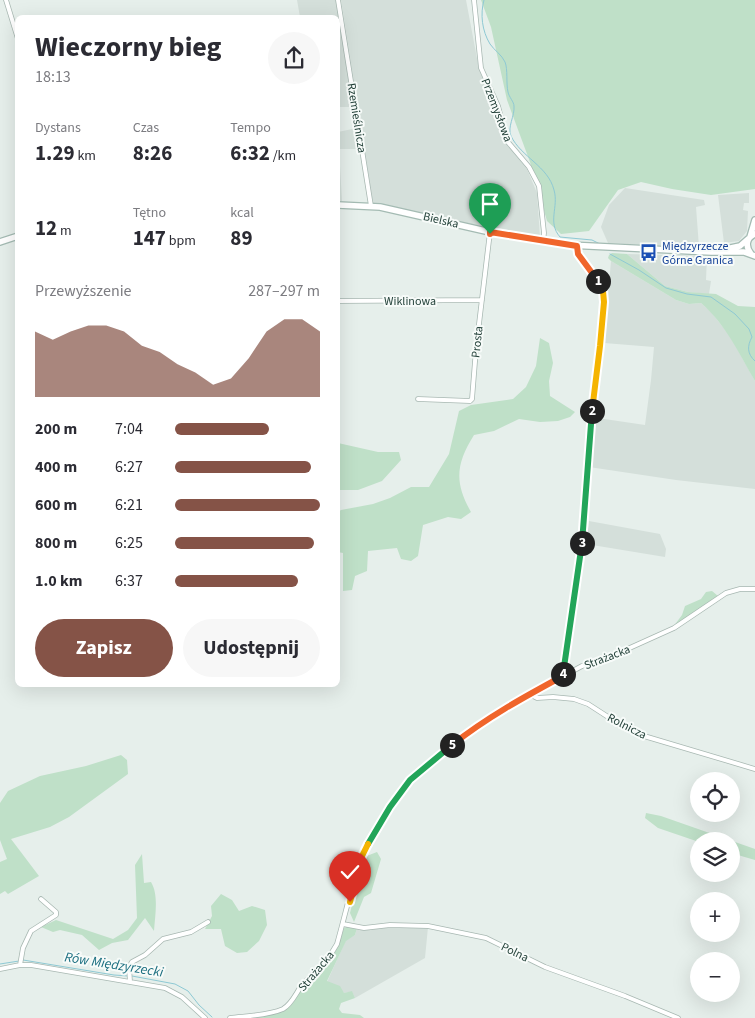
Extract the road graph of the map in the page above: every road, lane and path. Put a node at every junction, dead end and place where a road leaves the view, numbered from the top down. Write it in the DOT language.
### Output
graph roads {
  1 [pos="6,0"];
  2 [pos="338,0"];
  3 [pos="474,0"];
  4 [pos="15,29"];
  5 [pos="340,205"];
  6 [pos="371,206"];
  7 [pos="755,220"];
  8 [pos="490,232"];
  9 [pos="15,237"];
  10 [pos="751,237"];
  11 [pos="543,241"];
  12 [pos="0,242"];
  13 [pos="577,246"];
  14 [pos="717,252"];
  15 [pos="753,255"];
  16 [pos="482,300"];
  17 [pos="340,301"];
  18 [pos="418,399"];
  19 [pos="755,589"];
  20 [pos="563,676"];
  21 [pos="529,694"];
  22 [pos="755,769"];
  23 [pos="41,899"];
  24 [pos="208,922"];
  25 [pos="343,924"];
  26 [pos="20,962"];
  27 [pos="0,969"];
  28 [pos="130,980"];
  29 [pos="205,1018"];
  30 [pos="230,1018"];
  31 [pos="678,1018"];
  1 -- 4 [label="street"];
  2 -- 6 [label="street, Rzemieślnicza"];
  3 -- 11 [label="street, Przemysłowa"];
  5 -- 6 [label="street, Bielska"];
  6 -- 8 [label="street, Bielska"];
  7 -- 10 [label="street"];
  8 -- 11 [label="street, Bielska"];
  8 -- 16 [label="street, Prosta"];
  9 -- 12 [label="street"];
  10 -- 14 [label="street"];
  10 -- 15 [label="street"];
  11 -- 13 [label="street, Bielska"];
  13 -- 14 [label="street, Bielska"];
  13 -- 20 [label="street"];
  14 -- 15 [label="street, Bielska"];
  16 -- 17 [label="street, Wiklinowa"];
  16 -- 18 [label="street, Prosta"];
  19 -- 20 [label="street, Strażacka"];
  20 -- 21 [label="street, Strażacka"];
  21 -- 22 [label="street, Rolnicza"];
  21 -- 25 [label="street, Strażacka"];
  23 -- 26 [label="street"];
  24 -- 28 [label="street"];
  25 -- 30 [label="street, Strażacka"];
  25 -- 31 [label="street, Polna"];
  26 -- 27 [label="street"];
  26 -- 28 [label="street"];
  28 -- 29 [label="street"];
}
